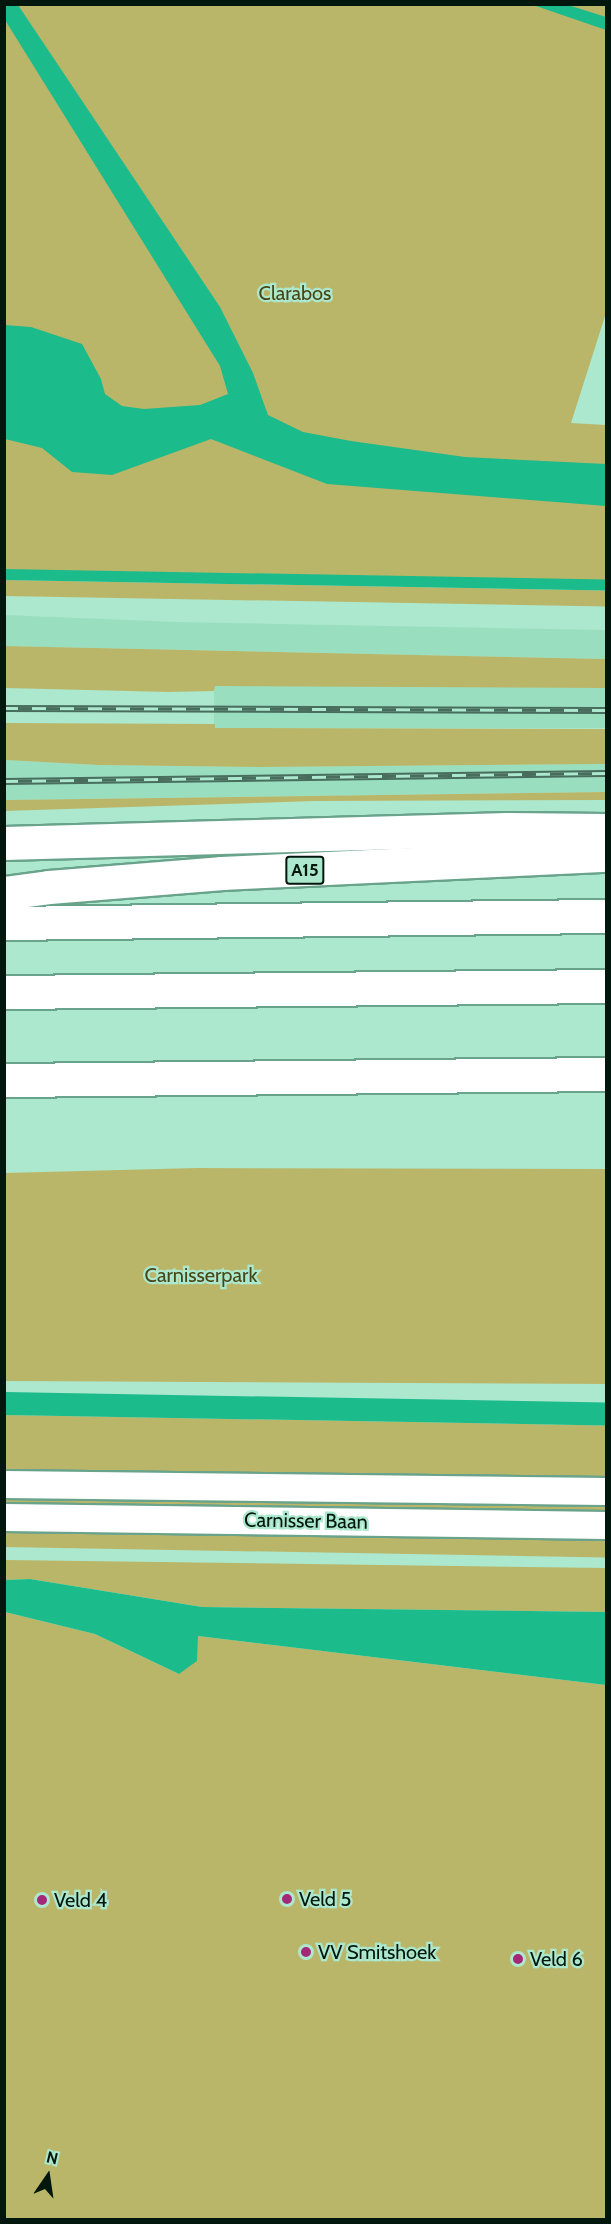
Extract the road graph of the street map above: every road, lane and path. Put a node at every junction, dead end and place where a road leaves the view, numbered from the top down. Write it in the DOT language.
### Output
graph roads {
  1 [pos="606,830"];
  2 [pos="4,843"];
  3 [pos="606,855"];
  4 [pos="4,893"];
  5 [pos="606,916"];
  6 [pos="4,923"];
  7 [pos="606,986"];
  8 [pos="4,992"];
  9 [pos="606,1074"];
  10 [pos="4,1080"];
  11 [pos="4,1484"];
  12 [pos="606,1491"];
  13 [pos="4,1517"];
  14 [pos="606,1525"];
  1 -- 2 [label="highway, A15"];
  3 -- 4 [label="highway, A15"];
  5 -- 6 [label="highway"];
  7 -- 8 [label="highway"];
  9 -- 10 [label="highway"];
  11 -- 12 [label="main road, Carnisser Baan"];
  13 -- 14 [label="main road, Carnisser Baan"];
}
